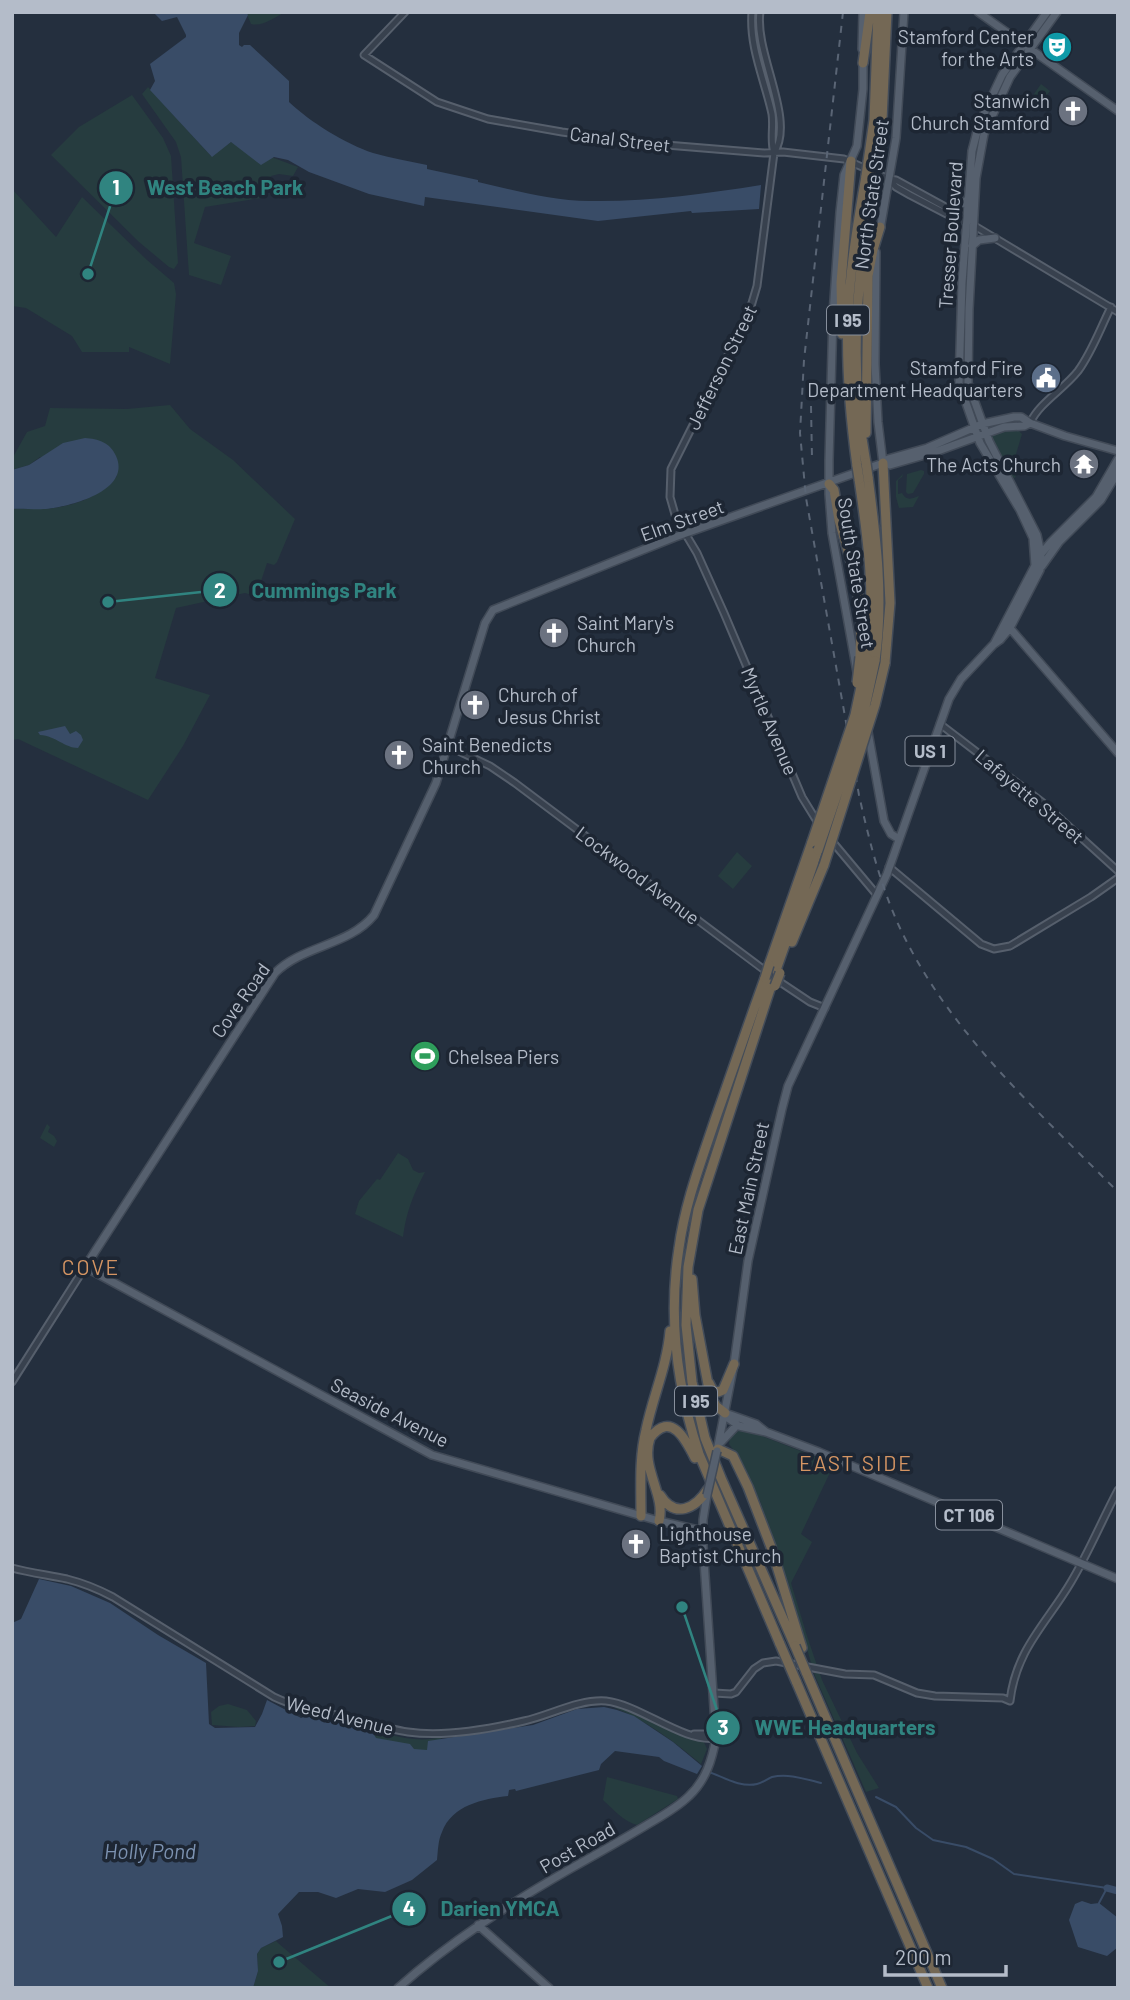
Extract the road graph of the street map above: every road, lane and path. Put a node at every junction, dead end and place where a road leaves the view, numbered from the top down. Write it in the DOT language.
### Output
graph roads {
  1 [pos="405,12"];
  2 [pos="752,12"];
  3 [pos="760,12"];
  4 [pos="863,12"];
  5 [pos="870,12"];
  6 [pos="878,12"];
  7 [pos="887,12"];
  8 [pos="904,12"];
  9 [pos="978,12"];
  10 [pos="1047,12"];
  11 [pos="1057,12"];
  12 [pos="1026,46"];
  13 [pos="863,63"];
  14 [pos="1118,111"];
  15 [pos="774,153"];
  16 [pos="851,161"];
  17 [pos="872,164"];
  18 [pos="870,178"];
  19 [pos="889,179"];
  20 [pos="967,200"];
  21 [pos="950,210"];
  22 [pos="970,223"];
  23 [pos="880,226"];
  24 [pos="995,238"];
  25 [pos="972,247"];
  26 [pos="1111,307"];
  27 [pos="1118,312"];
  28 [pos="849,390"];
  29 [pos="1030,423"];
  30 [pos="980,430"];
  31 [pos="1118,452"];
  32 [pos="1118,459"];
  33 [pos="885,463"];
  34 [pos="862,464"];
  35 [pos="1118,472"];
  36 [pos="829,484"];
  37 [pos="685,534"];
  38 [pos="1041,554"];
  39 [pos="1038,567"];
  40 [pos="493,610"];
  41 [pos="1008,626"];
  42 [pos="872,660"];
  43 [pos="940,724"];
  44 [pos="448,746"];
  45 [pos="1118,753"];
  46 [pos="899,839"];
  47 [pos="815,846"];
  48 [pos="889,867"];
  49 [pos="1118,871"];
  50 [pos="1118,878"];
  51 [pos="877,895"];
  52 [pos="801,898"];
  53 [pos="797,910"];
  54 [pos="775,969"];
  55 [pos="770,982"];
  56 [pos="825,1008"];
  57 [pos="694,1224"];
  58 [pos="85,1267"];
  59 [pos="674,1294"];
  60 [pos="703,1361"];
  61 [pos="734,1364"];
  62 [pos="12,1381"];
  63 [pos="725,1413"];
  64 [pos="737,1425"];
  65 [pos="755,1427"];
  66 [pos="718,1449"];
  67 [pos="651,1477"];
  68 [pos="1118,1490"];
  69 [pos="708,1492"];
  70 [pos="641,1516"];
  71 [pos="659,1521"];
  72 [pos="702,1531"];
  73 [pos="736,1542"];
  74 [pos="1082,1563"];
  75 [pos="12,1568"];
  76 [pos="1118,1578"];
  77 [pos="799,1647"];
  78 [pos="714,1693"];
  79 [pos="716,1738"];
  80 [pos="702,1780"];
  81 [pos="487,1919"];
  82 [pos="478,1925"];
  83 [pos="489,1933"];
  84 [pos="925,1946"];
  85 [pos="398,1988"];
  86 [pos="549,1988"];
  87 [pos="928,1988"];
  88 [pos="942,1988"];
  89 [pos="948,1988"];
  1 -- 15 [label="street, Canal Street"];
  2 -- 15 [label="street"];
  3 -- 15 [label="street"];
  4 -- 13 [label="main road, South State Street"];
  5 -- 13 [label="highway"];
  6 -- 17 [label="highway, I 95"];
  7 -- 17 [label="highway, I 95"];
  8 -- 19 [label="main road, North State Street"];
  9 -- 12 [label="main road"];
  10 -- 12 [label="main road, Tresser Boulevard / US 1"];
  11 -- 12 [label="main road, Tresser Boulevard / US 1"];
  12 -- 14 [label="main road"];
  12 -- 20 [label="main road, Tresser Boulevard / US 1"];
  12 -- 22 [label="main road, Tresser Boulevard / US 1"];
  13 -- 16 [label="main road, South State Street"];
  15 -- 16 [label="street, Canal Street"];
  15 -- 37 [label="street, Jefferson Street"];
  16 -- 19 [label="street, Canal Street"];
  16 -- 28 [label="highway"];
  16 -- 36 [label="main road, South State Street"];
  17 -- 18 [label="highway, I 95, bridge"];
  18 -- 28 [label="highway, I 95"];
  18 -- 34 [label="highway, I 95"];
  19 -- 21 [label="street"];
  19 -- 22 [label="street"];
  19 -- 23 [label="main road, North State Street"];
  20 -- 21 [label="main road"];
  20 -- 22 [label="main road, Tresser Boulevard / US 1"];
  21 -- 22 [label="street"];
  22 -- 24 [label="street"];
  22 -- 25 [label="main road, Tresser Boulevard / US 1"];
  22 -- 30 [label="main road, Tresser Boulevard / US 1"];
  23 -- 33 [label="main road, North State Street"];
  23 -- 34 [label="highway"];
  24 -- 25 [label="main road"];
  24 -- 26 [label="street"];
  25 -- 30 [label="main road, Tresser Boulevard / US 1"];
  26 -- 27 [label="street"];
  26 -- 29 [label="street"];
  28 -- 34 [label="highway, I 95"];
  29 -- 30 [label="main road, Elm Street"];
  29 -- 31 [label="main road, Elm Street"];
  30 -- 33 [label="main road, Elm Street"];
  30 -- 38 [label="main road, East Main Street / US 1"];
  30 -- 39 [label="main road, US 1"];
  32 -- 38 [label="main road"];
  33 -- 36 [label="main road, Elm Street"];
  33 -- 42 [label="highway"];
  34 -- 42 [label="highway, I 95, bridge"];
  35 -- 39 [label="main road"];
  36 -- 37 [label="main road, Elm Street"];
  36 -- 42 [label="highway"];
  36 -- 46 [label="main road, South State Street"];
  37 -- 40 [label="main road, Elm Street"];
  37 -- 51 [label="street, Myrtle Avenue"];
  38 -- 39 [label="main road, East Main Street / US 1"];
  39 -- 41 [label="main road, East Main Street / US 1"];
  40 -- 44 [label="main road, Cove Road"];
  41 -- 43 [label="main road, East Main Street / US 1"];
  41 -- 45 [label="main road"];
  42 -- 47 [label="highway, I 95, bridge"];
  42 -- 47 [label="highway, I 95, bridge"];
  42 -- 52 [label="highway, bridge"];
  43 -- 46 [label="main road, East Main Street / US 1"];
  43 -- 49 [label="street, Lafayette Street"];
  44 -- 56 [label="street, Lockwood Avenue"];
  44 -- 58 [label="main road, Cove Road"];
  46 -- 48 [label="main road, East Main Street / US 1"];
  47 -- 52 [label="highway, I 95"];
  48 -- 50 [label="street"];
  48 -- 51 [label="main road, East Main Street / US 1"];
  51 -- 56 [label="main road, East Main Street / US 1"];
  52 -- 53 [label="highway"];
  52 -- 53 [label="highway, I 95"];
  53 -- 54 [label="highway"];
  53 -- 54 [label="highway, I 95"];
  54 -- 55 [label="highway, bridge"];
  55 -- 57 [label="highway, I 95"];
  55 -- 59 [label="highway, I 95"];
  56 -- 61 [label="main road, East Main Street / US 1"];
  57 -- 60 [label="highway"];
  57 -- 77 [label="highway, I 95"];
  58 -- 62 [label="street, Cove Road"];
  58 -- 70 [label="main road, Seaside Avenue"];
  59 -- 70 [label="highway"];
  59 -- 73 [label="highway, I 95"];
  60 -- 61 [label="highway"];
  60 -- 63 [label="highway"];
  61 -- 63 [label="main road, East Main Street / US 1"];
  63 -- 64 [label="main road, CT 106"];
  63 -- 65 [label="main road, CT 106"];
  63 -- 66 [label="main road, East Main Street / US 1"];
  64 -- 65 [label="main road, CT 106"];
  64 -- 66 [label="main road"];
  65 -- 74 [label="main road, CT 106"];
  66 -- 69 [label="main road, East Main Street / US 1, bridge"];
  66 -- 77 [label="highway"];
  67 -- 69 [label="highway"];
  67 -- 71 [label="highway"];
  67 -- 73 [label="highway"];
  68 -- 74 [label="street"];
  69 -- 72 [label="main road, East Main Street / US 1"];
  70 -- 71 [label="main road, Seaside Avenue"];
  71 -- 72 [label="main road, Seaside Avenue"];
  72 -- 78 [label="main road, East Main Street / US 1"];
  73 -- 87 [label="highway, I 95, bridge"];
  74 -- 76 [label="main road, CT 106"];
  74 -- 78 [label="street"];
  75 -- 79 [label="street, Weed Avenue"];
  77 -- 84 [label="highway, bridge"];
  78 -- 79 [label="main road, East Main Street / US 1"];
  79 -- 80 [label="main road, East Main Street / US 1"];
  80 -- 81 [label="main road, Post Road / US 1"];
  81 -- 82 [label="main road, Post Road / US 1"];
  81 -- 83 [label="main road"];
  82 -- 83 [label="main road"];
  82 -- 85 [label="main road, Post Road / US 1"];
  83 -- 86 [label="main road"];
  84 -- 88 [label="highway"];
  84 -- 89 [label="highway"];
}
